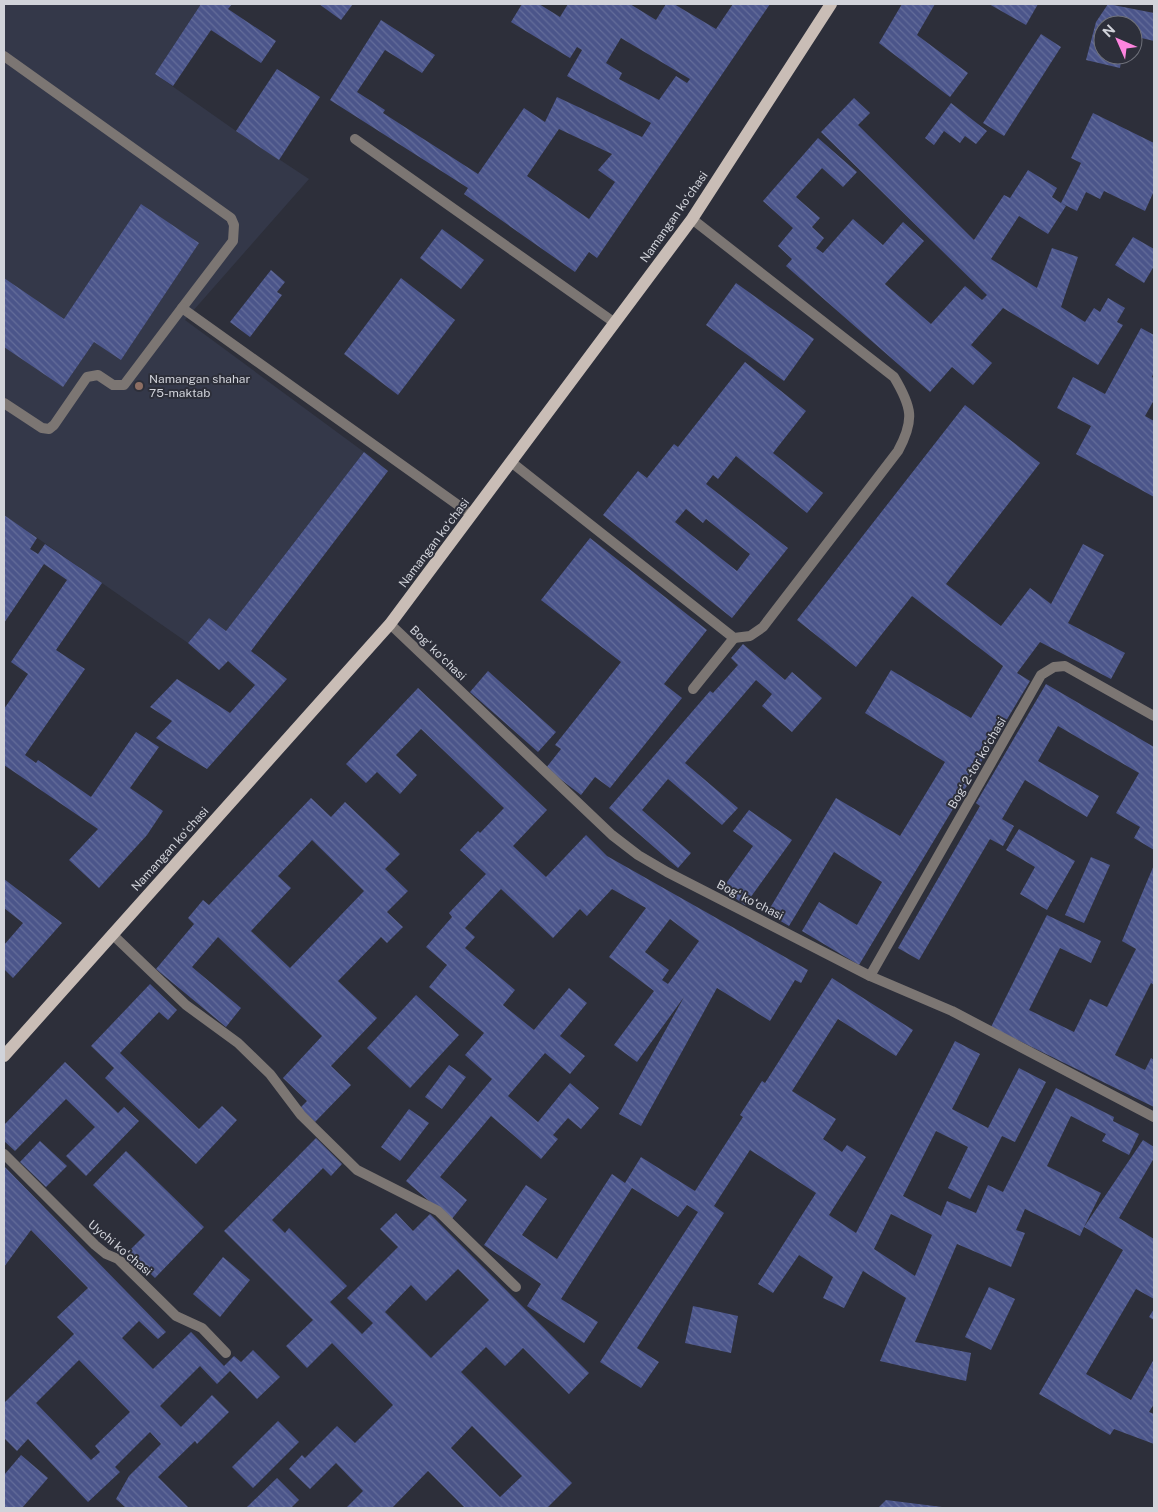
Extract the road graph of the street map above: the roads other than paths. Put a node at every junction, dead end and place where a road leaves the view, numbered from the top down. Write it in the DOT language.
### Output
graph roads {
  1 [pos="831,4"];
  2 [pos="4,56"];
  3 [pos="356,140"];
  4 [pos="692,218"];
  5 [pos="182,308"];
  6 [pos="615,322"];
  7 [pos="4,403"];
  8 [pos="511,462"];
  9 [pos="472,515"];
  10 [pos="390,624"];
  11 [pos="734,638"];
  12 [pos="693,690"];
  13 [pos="1154,716"];
  14 [pos="112,934"];
  15 [pos="870,976"];
  16 [pos="4,1056"];
  17 [pos="1154,1117"];
  18 [pos="4,1154"];
  19 [pos="516,1287"];
  20 [pos="226,1352"];
  1 -- 4 [label="main road, Namangan koʻchasi"];
  2 -- 5 [label="street"];
  3 -- 6 [label="street"];
  4 -- 6 [label="main road, Namangan koʻchasi"];
  4 -- 11 [label="street"];
  5 -- 7 [label="street"];
  5 -- 9 [label="street"];
  6 -- 8 [label="main road, Namangan koʻchasi"];
  8 -- 9 [label="main road, Namangan koʻchasi"];
  8 -- 11 [label="street"];
  9 -- 10 [label="main road, Namangan koʻchasi"];
  10 -- 14 [label="main road, Namangan koʻchasi"];
  10 -- 15 [label="street, Bogʻ koʻchasi"];
  11 -- 12 [label="street"];
  13 -- 15 [label="street, Bogʻ 2-tor koʻchasi"];
  14 -- 16 [label="main road, Namangan koʻchasi"];
  14 -- 19 [label="street"];
  15 -- 17 [label="street, Bogʻ koʻchasi"];
  18 -- 20 [label="street, Uychi koʻchasi"];
}
